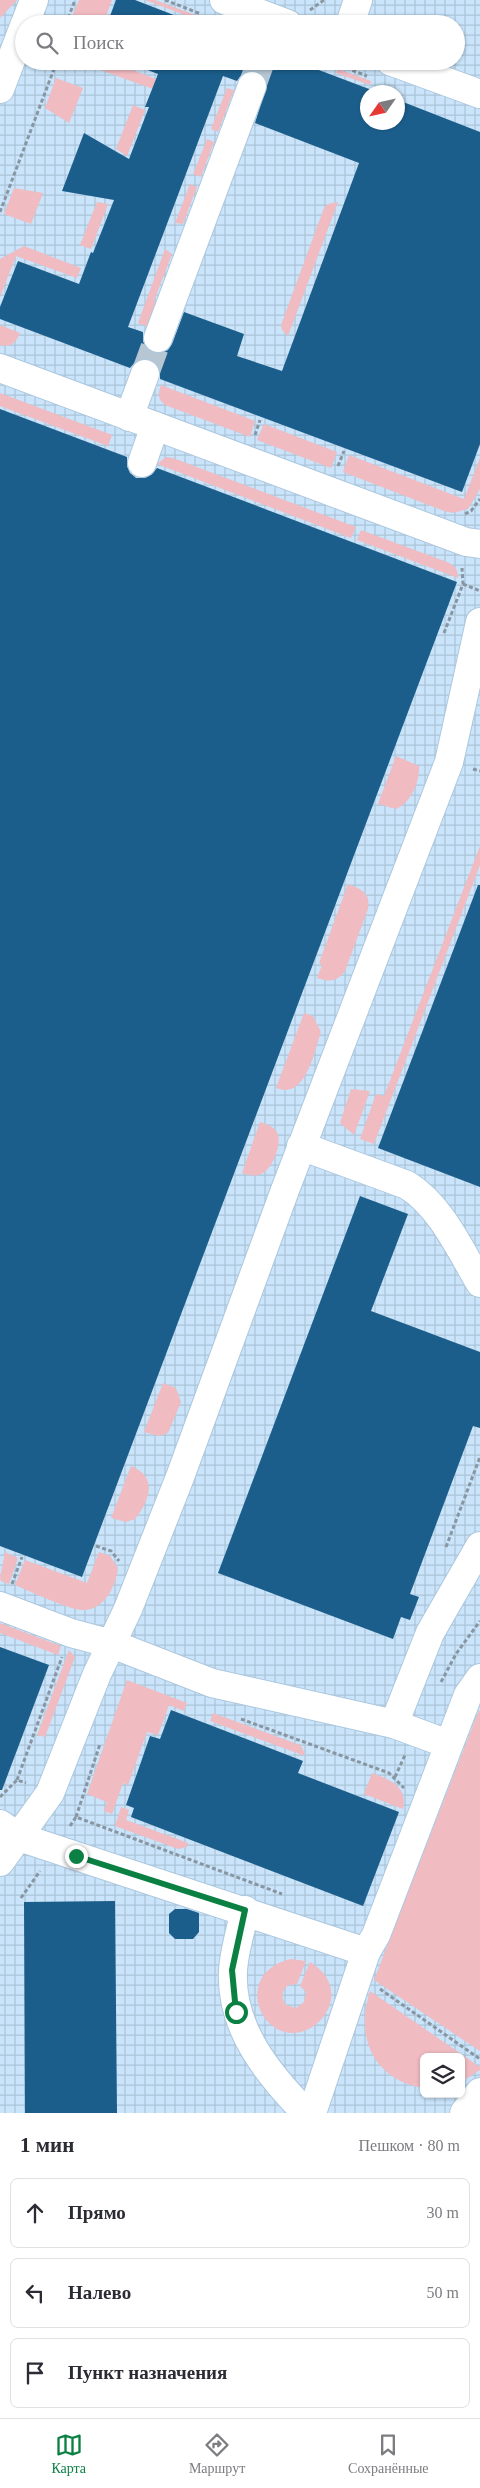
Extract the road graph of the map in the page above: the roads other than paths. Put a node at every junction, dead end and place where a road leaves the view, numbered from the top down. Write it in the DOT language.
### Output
graph roads {
  1 [pos="34,0"];
  2 [pos="358,0"];
  3 [pos="217,8"];
  4 [pos="28,15"];
  5 [pos="248,15"];
  6 [pos="353,15"];
  7 [pos="15,49"];
  8 [pos="415,70"];
  9 [pos="252,86"];
  10 [pos="0,89"];
  11 [pos="480,94"];
  12 [pos="158,338"];
  13 [pos="0,368"];
  14 [pos="145,374"];
  15 [pos="129,417"];
  16 [pos="155,426"];
  17 [pos="142,463"];
  18 [pos="480,544"];
  19 [pos="480,622"];
  20 [pos="302,1146"];
  21 [pos="480,1283"];
  22 [pos="480,1546"];
  23 [pos="5,1598"];
  24 [pos="112,1644"];
  25 [pos="480,1678"];
  26 [pos="394,1724"];
  27 [pos="448,1744"];
  28 [pos="9,1831"];
  29 [pos="0,1862"];
  30 [pos="245,1910"];
  31 [pos="366,1952"];
  32 [pos="480,2092"];
  33 [pos="306,2113"];
  34 [pos="312,2113"];
  35 [pos="464,2113"];
  1 -- 4 [label="lane"];
  2 -- 6 [label="lane"];
  3 -- 5 [label="lane"];
  7 -- 10 [label="lane"];
  8 -- 11 [label="lane"];
  9 -- 12 [label="lane"];
  13 -- 15 [label="lane"];
  14 -- 15 [label="lane"];
  15 -- 16 [label="lane"];
  16 -- 17 [label="lane"];
  16 -- 18 [label="lane"];
  19 -- 20 [label="lane"];
  20 -- 21 [label="lane"];
  20 -- 24 [label="lane"];
  22 -- 26 [label="lane"];
  23 -- 24 [label="lane"];
  24 -- 26 [label="lane"];
  24 -- 28 [label="lane"];
  25 -- 27 [label="lane"];
  26 -- 27 [label="lane"];
  27 -- 31 [label="lane"];
  28 -- 29 [label="lane"];
  28 -- 30 [label="lane"];
  30 -- 31 [label="lane"];
  30 -- 33 [label="lane"];
  31 -- 34 [label="lane"];
  32 -- 35 [label="lane"];
}
